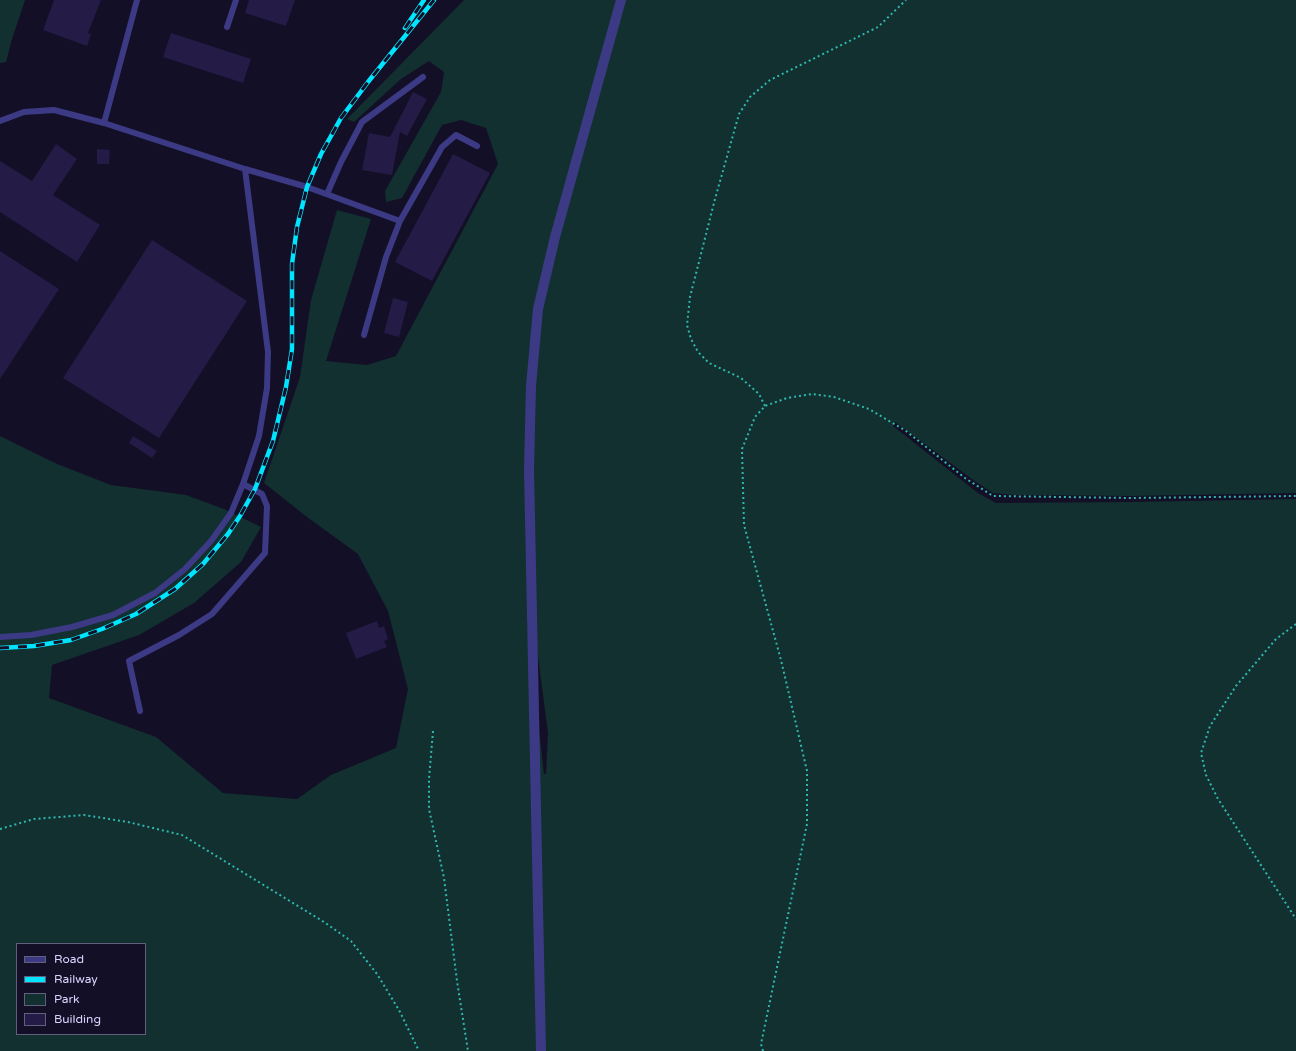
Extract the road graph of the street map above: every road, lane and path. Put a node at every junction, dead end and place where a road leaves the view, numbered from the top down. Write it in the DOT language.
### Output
graph roads {
  1 [pos="137,0"];
  2 [pos="236,0"];
  3 [pos="621,0"];
  4 [pos="906,0"];
  5 [pos="227,27"];
  6 [pos="423,77"];
  7 [pos="0,121"];
  8 [pos="104,123"];
  9 [pos="477,146"];
  10 [pos="245,170"];
  11 [pos="327,194"];
  12 [pos="400,220"];
  13 [pos="364,335"];
  14 [pos="765,406"];
  15 [pos="243,484"];
  16 [pos="1296,496"];
  17 [pos="1296,624"];
  18 [pos="0,637"];
  19 [pos="140,711"];
  20 [pos="432,730"];
  21 [pos="0,829"];
  22 [pos="1296,919"];
  23 [pos="419,1051"];
  24 [pos="468,1051"];
  25 [pos="541,1051"];
  26 [pos="763,1051"];
  1 -- 8 [label="lane"];
  2 -- 5 [label="lane"];
  3 -- 25 [label="street"];
  4 -- 14 [label="path"];
  6 -- 11 [label="lane"];
  7 -- 8 [label="lane"];
  8 -- 10 [label="lane"];
  9 -- 12 [label="lane"];
  10 -- 11 [label="lane"];
  10 -- 15 [label="lane"];
  11 -- 12 [label="lane"];
  12 -- 13 [label="lane"];
  14 -- 16 [label="path"];
  14 -- 26 [label="path"];
  15 -- 18 [label="lane"];
  15 -- 19 [label="lane"];
  17 -- 22 [label="path"];
  20 -- 24 [label="path"];
  21 -- 23 [label="path"];
}
